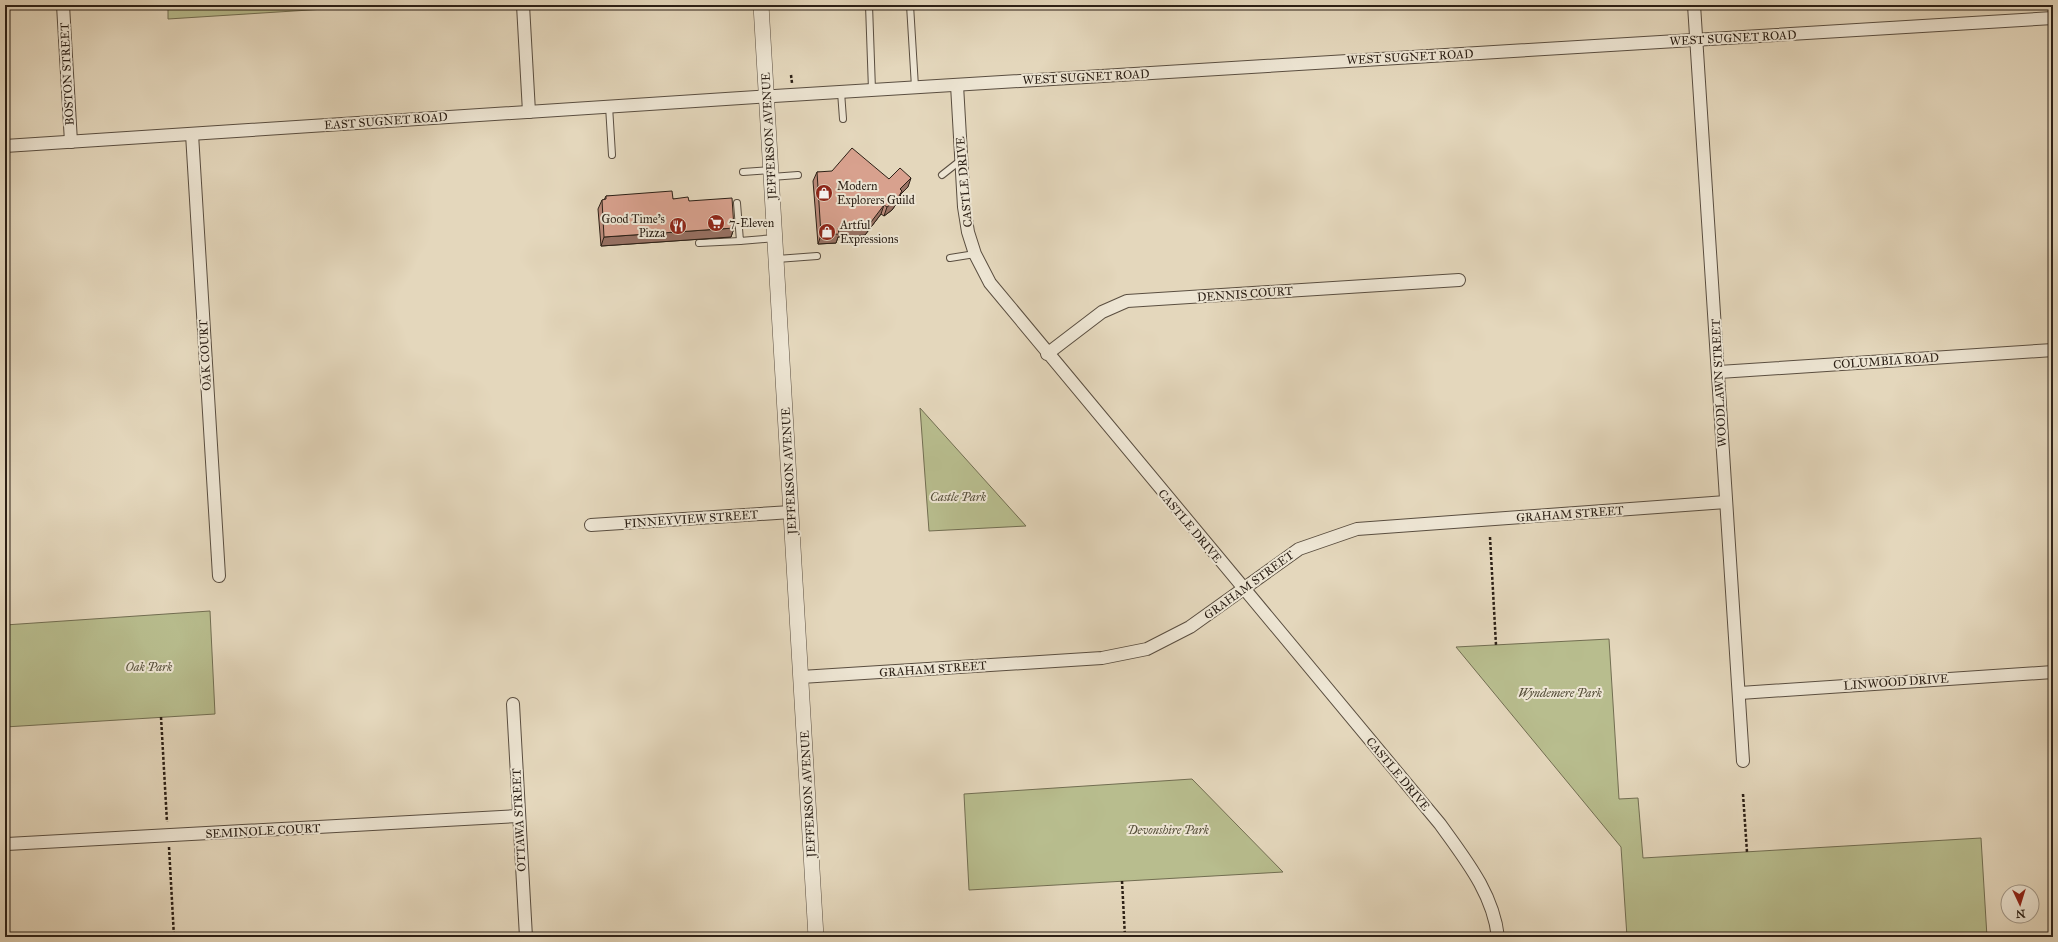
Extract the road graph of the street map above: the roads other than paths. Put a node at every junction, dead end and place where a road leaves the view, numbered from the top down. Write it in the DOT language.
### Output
graph roads {
  1 [pos="63,5"];
  2 [pos="523,5"];
  3 [pos="761,5"];
  4 [pos="870,5"];
  5 [pos="910,5"];
  6 [pos="1694,5"];
  7 [pos="2053,18"];
  8 [pos="1696,40"];
  9 [pos="957,85"];
  10 [pos="915,87"];
  11 [pos="872,90"];
  12 [pos="841,92"];
  13 [pos="766,96"];
  14 [pos="610,106"];
  15 [pos="529,112"];
  16 [pos="842,119"];
  17 [pos="192,134"];
  18 [pos="72,142"];
  19 [pos="5,146"];
  20 [pos="612,155"];
  21 [pos="961,160"];
  22 [pos="743,172"];
  23 [pos="771,174"];
  24 [pos="798,175"];
  25 [pos="942,175"];
  26 [pos="737,203"];
  27 [pos="775,238"];
  28 [pos="740,241"];
  29 [pos="699,243"];
  30 [pos="975,254"];
  31 [pos="817,256"];
  32 [pos="950,258"];
  33 [pos="776,259"];
  34 [pos="1459,280"];
  35 [pos="2053,350"];
  36 [pos="1047,354"];
  37 [pos="1720,372"];
  38 [pos="1726,502"];
  39 [pos="791,512"];
  40 [pos="591,525"];
  41 [pos="219,576"];
  42 [pos="1244,590"];
  43 [pos="2053,672"];
  44 [pos="801,678"];
  45 [pos="1740,693"];
  46 [pos="513,704"];
  47 [pos="1743,761"];
  48 [pos="519,816"];
  49 [pos="7,844"];
  50 [pos="526,937"];
  51 [pos="816,937"];
  52 [pos="1498,937"];
  1 -- 18 [label="street, BOSTON STREET"];
  2 -- 15 [label="street"];
  3 -- 13 [label="street, JEFFERSON AVENUE"];
  4 -- 11 [label="lane"];
  5 -- 10 [label="lane"];
  6 -- 8 [label="street, WOODLAWN STREET"];
  7 -- 8 [label="street, WEST SUGNET ROAD"];
  8 -- 9 [label="street, WEST SUGNET ROAD"];
  8 -- 37 [label="street, WOODLAWN STREET"];
  9 -- 10 [label="street, WEST SUGNET ROAD"];
  9 -- 21 [label="street, CASTLE DRIVE"];
  10 -- 11 [label="street, WEST SUGNET ROAD"];
  11 -- 12 [label="street, WEST SUGNET ROAD"];
  12 -- 13 [label="street, WEST SUGNET ROAD"];
  12 -- 16 [label="lane"];
  13 -- 14 [label="street, EAST SUGNET ROAD"];
  13 -- 23 [label="street, JEFFERSON AVENUE"];
  14 -- 15 [label="street, EAST SUGNET ROAD"];
  14 -- 20 [label="lane"];
  15 -- 17 [label="street, EAST SUGNET ROAD"];
  17 -- 18 [label="street, EAST SUGNET ROAD"];
  17 -- 41 [label="street, OAK COURT"];
  18 -- 19 [label="street, EAST SUGNET ROAD"];
  21 -- 25 [label="lane"];
  21 -- 30 [label="street, CASTLE DRIVE"];
  22 -- 23 [label="lane"];
  23 -- 24 [label="lane"];
  23 -- 27 [label="street, JEFFERSON AVENUE"];
  26 -- 28 [label="lane"];
  27 -- 28 [label="lane"];
  27 -- 33 [label="street, JEFFERSON AVENUE"];
  28 -- 29 [label="lane"];
  30 -- 32 [label="lane"];
  30 -- 36 [label="street, CASTLE DRIVE"];
  31 -- 33 [label="lane"];
  33 -- 39 [label="street, JEFFERSON AVENUE"];
  34 -- 36 [label="street, DENNIS COURT"];
  35 -- 37 [label="street, COLUMBIA ROAD"];
  36 -- 42 [label="street, CASTLE DRIVE"];
  37 -- 38 [label="street, WOODLAWN STREET"];
  38 -- 42 [label="street, GRAHAM STREET"];
  38 -- 45 [label="street, WOODLAWN STREET"];
  39 -- 40 [label="street, FINNEYVIEW STREET"];
  39 -- 44 [label="street, JEFFERSON AVENUE"];
  42 -- 44 [label="street, GRAHAM STREET"];
  42 -- 52 [label="street, CASTLE DRIVE"];
  43 -- 45 [label="street, LINWOOD DRIVE"];
  44 -- 51 [label="street, JEFFERSON AVENUE"];
  45 -- 47 [label="street, WOODLAWN STREET"];
  46 -- 48 [label="street, OTTAWA STREET"];
  48 -- 49 [label="street, SEMINOLE COURT"];
  48 -- 50 [label="street, OTTAWA STREET"];
}
